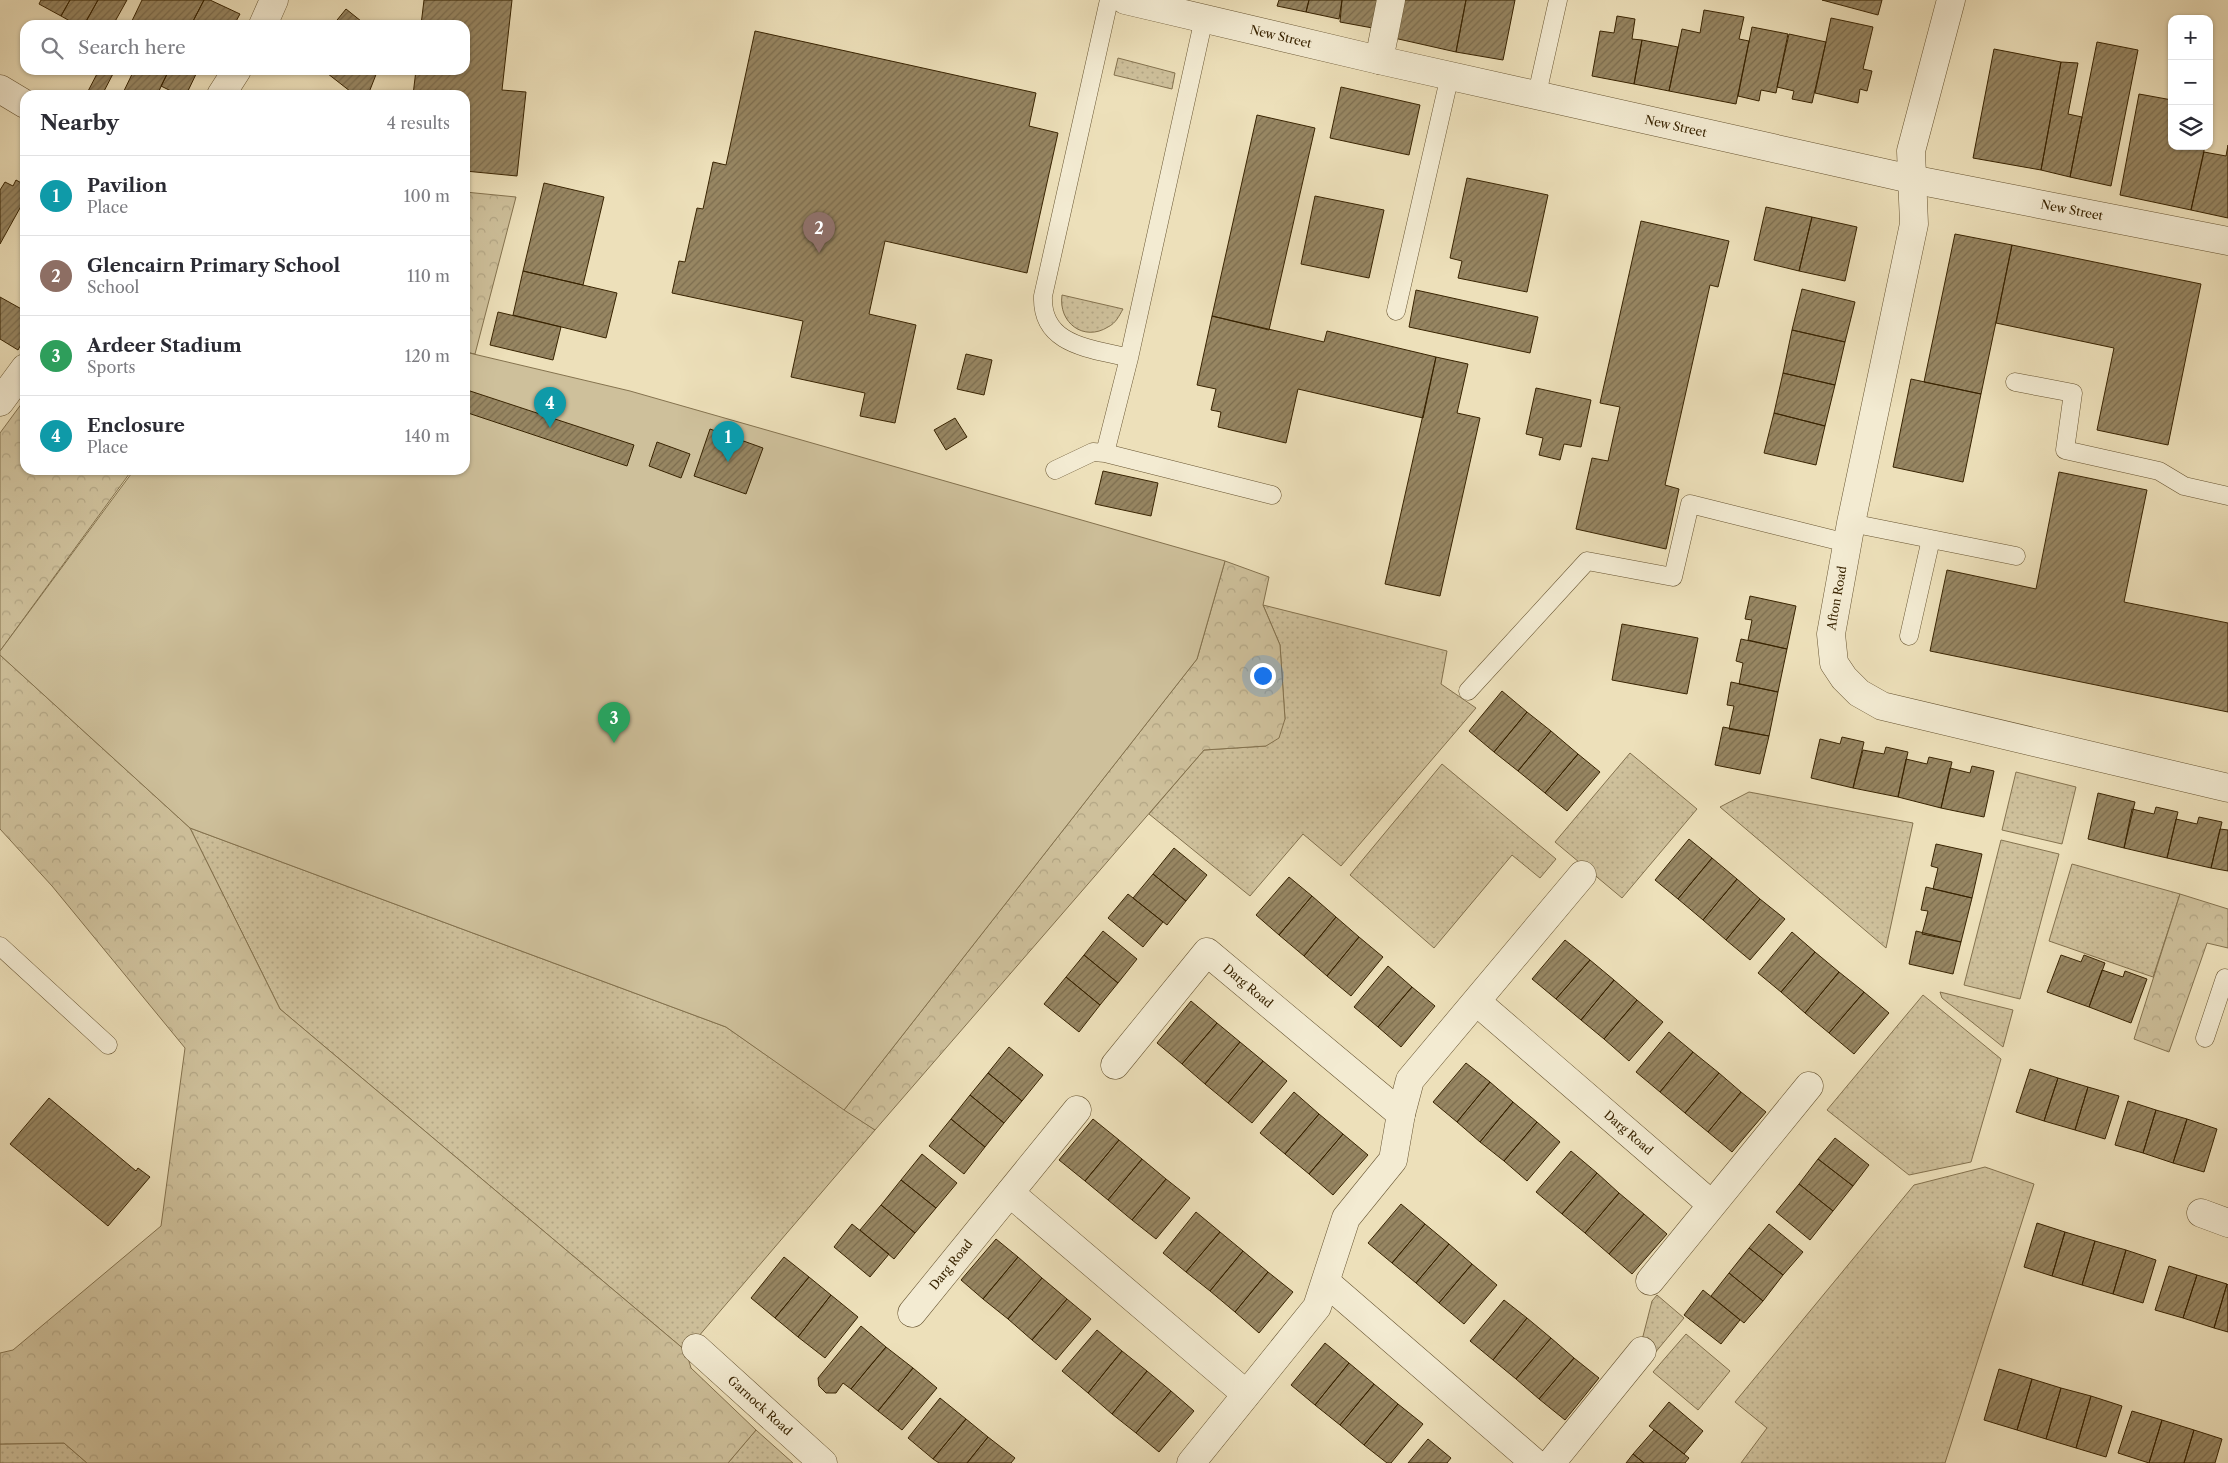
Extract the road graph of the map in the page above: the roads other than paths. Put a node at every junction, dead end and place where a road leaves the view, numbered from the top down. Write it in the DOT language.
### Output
graph roads {
  1 [pos="274,0"];
  2 [pos="1109,0"];
  3 [pos="1125,0"];
  4 [pos="1391,0"];
  5 [pos="1558,0"];
  6 [pos="1951,0"];
  7 [pos="1204,18"];
  8 [pos="265,20"];
  9 [pos="1379,60"];
  10 [pos="234,75"];
  11 [pos="1450,75"];
  12 [pos="0,89"];
  13 [pos="223,90"];
  14 [pos="1537,94"];
  15 [pos="20,101"];
  16 [pos="1912,179"];
  17 [pos="2228,242"];
  18 [pos="1396,311"];
  19 [pos="1129,358"];
  20 [pos="20,375"];
  21 [pos="2014,382"];
  22 [pos="0,402"];
  23 [pos="1105,453"];
  24 [pos="1054,470"];
  25 [pos="1272,496"];
  26 [pos="2228,496"];
  27 [pos="1849,533"];
  28 [pos="1931,539"];
  29 [pos="2016,556"];
  30 [pos="1909,636"];
  31 [pos="1468,691"];
  32 [pos="2228,788"];
  33 [pos="1582,875"];
  34 [pos="0,946"];
  35 [pos="2228,979"];
  36 [pos="1477,1002"];
  37 [pos="2205,1038"];
  38 [pos="108,1045"];
  39 [pos="1115,1065"];
  40 [pos="1809,1086"];
  41 [pos="1077,1110"];
  42 [pos="1401,1114"];
  43 [pos="1010,1193"];
  44 [pos="1711,1204"];
  45 [pos="2201,1213"];
  46 [pos="2228,1223"];
  47 [pos="1650,1281"];
  48 [pos="1327,1283"];
  49 [pos="912,1312"];
  50 [pos="696,1348"];
  51 [pos="1642,1352"];
  52 [pos="1246,1394"];
  53 [pos="823,1463"];
  54 [pos="1191,1463"];
  55 [pos="1535,1463"];
  56 [pos="1551,1463"];
  1 -- 8 [label="street"];
  2 -- 19 [label="lane"];
  3 -- 7 [label="street, New Street"];
  4 -- 9 [label="street"];
  5 -- 14 [label="lane"];
  6 -- 16 [label="street, Afton Road"];
  7 -- 9 [label="street, New Street"];
  7 -- 19 [label="lane"];
  9 -- 11 [label="street, New Street"];
  10 -- 13 [label="street"];
  11 -- 14 [label="street, New Street"];
  11 -- 18 [label="lane"];
  12 -- 15 [label="street"];
  14 -- 16 [label="street, New Street"];
  16 -- 17 [label="street, New Street"];
  16 -- 27 [label="street, Afton Road"];
  19 -- 23 [label="lane"];
  20 -- 22 [label="street"];
  21 -- 26 [label="lane"];
  23 -- 24 [label="lane"];
  23 -- 25 [label="lane"];
  27 -- 28 [label="lane"];
  27 -- 31 [label="lane"];
  27 -- 32 [label="street, Afton Road"];
  28 -- 29 [label="lane"];
  28 -- 30 [label="lane"];
  33 -- 36 [label="street"];
  34 -- 38 [label="lane"];
  35 -- 37 [label="lane"];
  36 -- 42 [label="street"];
  36 -- 44 [label="street, Darg Road"];
  39 -- 42 [label="street, Darg Road"];
  40 -- 44 [label="street"];
  41 -- 43 [label="street, Darg Road"];
  42 -- 48 [label="street"];
  43 -- 49 [label="street, Darg Road"];
  43 -- 52 [label="street"];
  44 -- 47 [label="street"];
  45 -- 46 [label="street"];
  48 -- 52 [label="street"];
  48 -- 55 [label="street"];
  50 -- 53 [label="street, Garnock Road"];
  51 -- 56 [label="street"];
  52 -- 54 [label="street"];
}
